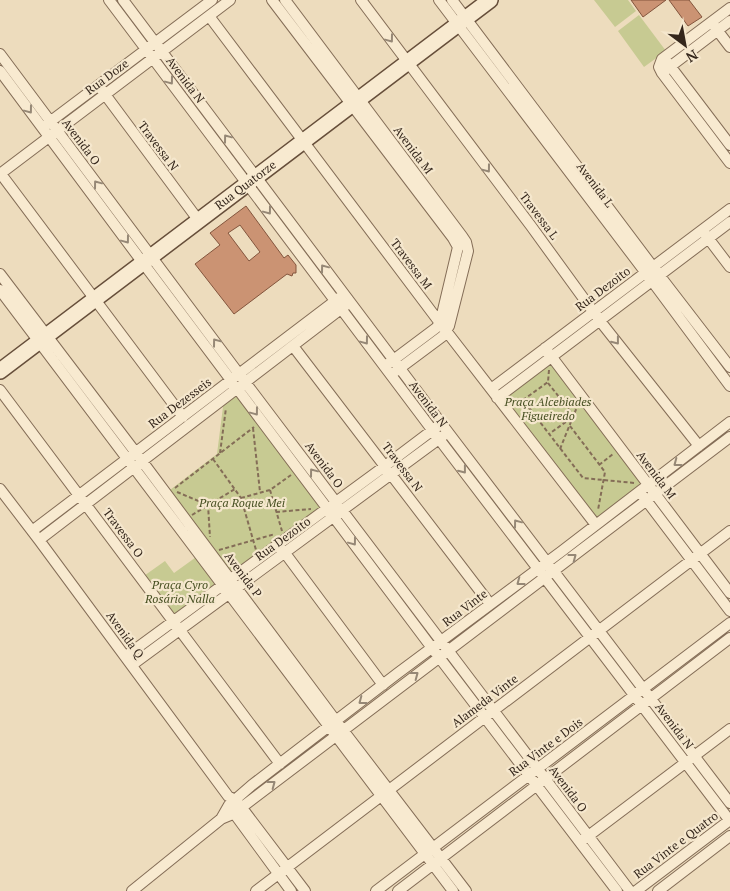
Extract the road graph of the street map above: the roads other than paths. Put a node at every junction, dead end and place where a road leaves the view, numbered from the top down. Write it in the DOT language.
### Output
graph roads {
  1 [pos="109,0"];
  2 [pos="123,0"];
  3 [pos="212,0"];
  4 [pos="230,0"];
  5 [pos="272,0"];
  6 [pos="285,0"];
  7 [pos="361,0"];
  8 [pos="439,0"];
  9 [pos="474,0"];
  10 [pos="490,0"];
  11 [pos="730,8"];
  12 [pos="457,14"];
  13 [pos="209,16"];
  14 [pos="730,21"];
  15 [pos="714,27"];
  16 [pos="730,47"];
  17 [pos="154,51"];
  18 [pos="0,54"];
  19 [pos="404,59"];
  20 [pos="664,66"];
  21 [pos="0,71"];
  22 [pos="98,86"];
  23 [pos="104,95"];
  24 [pos="353,98"];
  25 [pos="47,124"];
  26 [pos="53,134"];
  27 [pos="300,138"];
  28 [pos="730,145"];
  29 [pos="730,164"];
  30 [pos="0,174"];
  31 [pos="249,177"];
  32 [pos="730,209"];
  33 [pos="196,217"];
  34 [pos="730,222"];
  35 [pos="705,234"];
  36 [pos="144,256"];
  37 [pos="730,267"];
  38 [pos="0,274"];
  39 [pos="653,274"];
  40 [pos="0,290"];
  41 [pos="92,295"];
  42 [pos="342,301"];
  43 [pos="594,312"];
  44 [pos="600,321"];
  45 [pos="443,327"];
  46 [pos="40,335"];
  47 [pos="293,346"];
  48 [pos="545,348"];
  49 [pos="551,358"];
  50 [pos="0,359"];
  51 [pos="392,367"];
  52 [pos="730,367"];
  53 [pos="0,371"];
  54 [pos="238,381"];
  55 [pos="730,386"];
  56 [pos="491,389"];
  57 [pos="0,390"];
  58 [pos="498,398"];
  59 [pos="183,417"];
  60 [pos="730,422"];
  61 [pos="437,427"];
  62 [pos="448,433"];
  63 [pos="730,437"];
  64 [pos="439,439"];
  65 [pos="699,446"];
  66 [pos="135,460"];
  67 [pos="389,470"];
  68 [pos="644,488"];
  69 [pos="0,489"];
  70 [pos="79,495"];
  71 [pos="651,497"];
  72 [pos="86,504"];
  73 [pos="332,505"];
  74 [pos="339,514"];
  75 [pos="596,525"];
  76 [pos="32,531"];
  77 [pos="730,531"];
  78 [pos="190,533"];
  79 [pos="39,540"];
  80 [pos="282,549"];
  81 [pos="696,557"];
  82 [pos="543,565"];
  83 [pos="550,574"];
  84 [pos="234,584"];
  85 [pos="225,590"];
  86 [pos="730,593"];
  87 [pos="490,604"];
  88 [pos="730,610"];
  89 [pos="730,622"];
  90 [pos="176,626"];
  91 [pos="599,630"];
  92 [pos="265,633"];
  93 [pos="590,637"];
  94 [pos="730,638"];
  95 [pos="441,641"];
  96 [pos="432,648"];
  97 [pos="448,650"];
  98 [pos="439,657"];
  99 [pos="129,661"];
  100 [pos="383,684"];
  101 [pos="643,688"];
  102 [pos="634,695"];
  103 [pos="646,702"];
  104 [pos="493,710"];
  105 [pos="485,717"];
  106 [pos="332,724"];
  107 [pos="730,729"];
  108 [pos="339,733"];
  109 [pos="694,756"];
  110 [pos="686,762"];
  111 [pos="280,764"];
  112 [pos="537,769"];
  113 [pos="529,775"];
  114 [pos="545,779"];
  115 [pos="536,786"];
  116 [pos="385,793"];
  117 [pos="730,803"];
  118 [pos="233,804"];
  119 [pos="730,820"];
  120 [pos="730,836"];
  121 [pos="584,839"];
  122 [pos="429,851"];
  123 [pos="437,861"];
  124 [pos="287,867"];
  125 [pos="278,874"];
  126 [pos="135,890"];
  127 [pos="256,891"];
  128 [pos="291,891"];
  129 [pos="305,891"];
  130 [pos="376,891"];
  131 [pos="398,891"];
  132 [pos="453,891"];
  133 [pos="466,891"];
  134 [pos="617,891"];
  135 [pos="630,891"];
  136 [pos="636,891"];
  137 [pos="658,891"];
  1 -- 17 [label="street, Avenida N"];
  2 -- 17 [label="street, Avenida N"];
  3 -- 17 [label="street, Rua Doze"];
  4 -- 13 [label="street, Rua Doze"];
  5 -- 24 [label="street, Avenida M"];
  6 -- 24 [label="street, Avenida M"];
  7 -- 19 [label="street, Travessa L, one-way"];
  8 -- 12 [label="street, Avenida L"];
  9 -- 12 [label="street, Rua Quatorze"];
  10 -- 12 [label="street, Rua Quatorze"];
  11 -- 15 [label="street"];
  12 -- 19 [label="street, Rua Quatorze"];
  12 -- 39 [label="street, Avenida L"];
  13 -- 17 [label="street, Rua Doze"];
  13 -- 27 [label="street, Travessa M"];
  14 -- 15 [label="street"];
  15 -- 16 [label="street"];
  15 -- 20 [label="street"];
  17 -- 22 [label="street, Rua Doze"];
  17 -- 23 [label="street, Rua Doze"];
  17 -- 31 [label="street, Avenida N"];
  18 -- 25 [label="street, Avenida O"];
  19 -- 24 [label="street, Rua Quatorze"];
  19 -- 43 [label="street, Travessa L, one-way"];
  20 -- 28 [label="street"];
  20 -- 29 [label="street"];
  21 -- 25 [label="street, Avenida O, one-way"];
  22 -- 23 [label="street, Travessa N"];
  22 -- 25 [label="street, Rua Doze"];
  23 -- 26 [label="street, Rua Doze"];
  23 -- 33 [label="street, Travessa N"];
  24 -- 27 [label="street, Rua Quatorze"];
  24 -- 45 [label="street, Avenida M"];
  25 -- 26 [label="street, Avenida O"];
  26 -- 30 [label="street, Rua Doze"];
  26 -- 36 [label="street, Avenida O"];
  27 -- 31 [label="street, Rua Quatorze"];
  27 -- 45 [label="street, Travessa M"];
  30 -- 41 [label="street"];
  31 -- 33 [label="street, Rua Quatorze"];
  31 -- 42 [label="street, Avenida N"];
  32 -- 35 [label="street, Rua Dezoito"];
  33 -- 36 [label="street, Rua Quatorze"];
  34 -- 35 [label="street, Rua Dezoito"];
  35 -- 37 [label="street"];
  35 -- 39 [label="street, Rua Dezoito"];
  36 -- 41 [label="street, Rua Quatorze"];
  36 -- 54 [label="street, Avenida O"];
  38 -- 46 [label="street, Avenida P"];
  39 -- 43 [label="street, Rua Dezoito"];
  39 -- 44 [label="street, Rua Dezoito"];
  39 -- 52 [label="street, Avenida L"];
  39 -- 55 [label="street, Avenida L"];
  40 -- 46 [label="street, Avenida P"];
  41 -- 46 [label="street, Rua Quatorze"];
  41 -- 59 [label="street"];
  42 -- 47 [label="street, Rua Dezesseis"];
  42 -- 51 [label="street, Avenida N"];
  42 -- 54 [label="street, Rua Dezesseis"];
  43 -- 44 [label="street, Travessa L"];
  43 -- 48 [label="street, Rua Dezoito"];
  44 -- 49 [label="street, Rua Dezoito"];
  44 -- 65 [label="street, Travessa L, one-way"];
  45 -- 51 [label="street"];
  45 -- 56 [label="street, Travessa M"];
  46 -- 50 [label="street, Rua Quatorze"];
  46 -- 53 [label="street, Rua Quatorze"];
  46 -- 66 [label="street, Avenida P"];
  47 -- 54 [label="street, Rua Dezesseis"];
  47 -- 67 [label="street, Travessa N"];
  48 -- 49 [label="street, Avenida M"];
  48 -- 56 [label="street, Rua Dezoito"];
  49 -- 58 [label="street, Rua Dezoito"];
  49 -- 68 [label="street, Avenida M"];
  51 -- 61 [label="street, Avenida N"];
  54 -- 59 [label="street, Rua Dezesseis"];
  54 -- 66 [label="street, Rua Dezesseis"];
  73 -- 54 [label="street, Avenida O, one-way"];
  54 -- 73 [label="street, Avenida O, one-way"];
  56 -- 58 [label="street, Travessa M"];
  57 -- 70 [label="street, Travessa O"];
  58 -- 75 [label="street, Travessa M"];
  59 -- 66 [label="street, Rua Dezesseis"];
  60 -- 65 [label="street, Rua Vinte"];
  61 -- 62 [label="street, Avenida N"];
  61 -- 64 [label="street, Avenida N"];
  61 -- 67 [label="street, Rua Dezoito"];
  62 -- 64 [label="street, Rua Dezoito"];
  82 -- 62 [label="street, Avenida N, one-way"];
  63 -- 71 [label="street, Rua Vinte"];
  64 -- 67 [label="street, Rua Dezoito"];
  64 -- 82 [label="street, Avenida N, one-way"];
  65 -- 68 [label="street, Rua Vinte, one-way"];
  66 -- 70 [label="street, Rua Dezesseis"];
  66 -- 72 [label="street, Rua Dezesseis"];
  66 -- 78 [label="street, Avenida P"];
  66 -- 78 [label="street, Avenida P"];
  67 -- 73 [label="street, Rua Dezoito"];
  67 -- 74 [label="street, Rua Dezoito"];
  67 -- 87 [label="street, Travessa N"];
  68 -- 71 [label="street, Avenida M"];
  68 -- 75 [label="street, Rua Vinte"];
  69 -- 76 [label="street, Avenida Q"];
  70 -- 72 [label="street, Travessa O"];
  70 -- 76 [label="street, Rua Dezesseis"];
  71 -- 81 [label="street, Avenida M"];
  83 -- 71 [label="street, Rua Vinte, one-way"];
  72 -- 79 [label="street, Rua Dezesseis"];
  72 -- 90 [label="street, Travessa O"];
  73 -- 74 [label="street, Avenida O"];
  73 -- 80 [label="street, Rua Dezoito"];
  74 -- 80 [label="street, Rua Dezoito"];
  74 -- 95 [label="street, Avenida O"];
  74 -- 96 [label="street, Avenida O, one-way"];
  75 -- 82 [label="street, Rua Vinte"];
  76 -- 79 [label="street, Avenida Q"];
  77 -- 81 [label="street, Alameda Vinte"];
  78 -- 84 [label="street, Avenida P"];
  78 -- 85 [label="street, Avenida P"];
  79 -- 99 [label="street, Avenida Q"];
  80 -- 84 [label="street, Rua Dezoito"];
  80 -- 84 [label="street, Rua Dezoito"];
  80 -- 100 [label="street"];
  81 -- 86 [label="street, Avenida M"];
  81 -- 88 [label="street, Avenida M"];
  81 -- 91 [label="street, Alameda Vinte"];
  82 -- 83 [label="street, Avenida N"];
  82 -- 87 [label="street, Rua Vinte, one-way"];
  83 -- 91 [label="street, Avenida N"];
  83 -- 93 [label="street, Avenida N"];
  83 -- 97 [label="street, Rua Vinte"];
  84 -- 85 [label="street, Rua Dezoito"];
  84 -- 92 [label="street, Avenida P"];
  85 -- 90 [label="street, Rua Dezoito"];
  85 -- 92 [label="street, Avenida P"];
  87 -- 95 [label="street, Rua Vinte"];
  89 -- 101 [label="street, Rua Vinte e Dois"];
  90 -- 99 [label="street, Rua Dezoito"];
  90 -- 111 [label="street, Travessa O"];
  91 -- 93 [label="street, Alameda Vinte"];
  91 -- 101 [label="street, Avenida N"];
  92 -- 106 [label="street, Avenida P"];
  93 -- 102 [label="street, Avenida N"];
  93 -- 104 [label="street, Alameda Vinte"];
  94 -- 103 [label="street, Rua Vinte e Dois"];
  95 -- 96 [label="street, Rua Vinte"];
  95 -- 97 [label="street, Avenida O"];
  96 -- 98 [label="street, Avenida O"];
  96 -- 100 [label="street, Rua Vinte"];
  97 -- 98 [label="street, Rua Vinte"];
  97 -- 104 [label="street, Avenida O"];
  98 -- 105 [label="street, Avenida O"];
  108 -- 98 [label="street, Rua Vinte, one-way"];
  99 -- 118 [label="street, Avenida Q"];
  100 -- 106 [label="street, Rua Vinte, one-way"];
  101 -- 102 [label="street, Rua Vinte e Dois"];
  101 -- 103 [label="street, Avenida N"];
  102 -- 103 [label="street, Avenida N"];
  102 -- 112 [label="street, Rua Vinte e Dois"];
  103 -- 109 [label="street, Avenida N"];
  103 -- 110 [label="street, Avenida N"];
  103 -- 114 [label="street, Rua Vinte e Dois"];
  104 -- 105 [label="street, Alameda Vinte"];
  104 -- 112 [label="street, Avenida O"];
  105 -- 113 [label="street, Avenida O"];
  105 -- 116 [label="street, Alameda Vinte"];
  106 -- 108 [label="street, Avenida P"];
  106 -- 111 [label="street, Rua Vinte"];
  107 -- 109 [label="street"];
  108 -- 116 [label="street, Avenida P"];
  118 -- 108 [label="street, Rua Vinte, one-way"];
  109 -- 110 [label="street"];
  109 -- 117 [label="street, Avenida N"];
  110 -- 119 [label="street, Avenida N"];
  110 -- 121 [label="street"];
  111 -- 118 [label="street, Rua Vinte"];
  112 -- 113 [label="street, Rua Vinte e Dois"];
  112 -- 114 [label="street, Avenida O"];
  113 -- 115 [label="street, Avenida O"];
  113 -- 122 [label="street, Rua Vinte e Dois"];
  114 -- 115 [label="street, Rua Vinte e Dois"];
  114 -- 121 [label="street, Avenida O"];
  115 -- 121 [label="street, Avenida O"];
  115 -- 123 [label="street, Rua Vinte e Dois"];
  116 -- 122 [label="street, Avenida P"];
  116 -- 124 [label="street, Alameda Vinte"];
  118 -- 124 [label="street, Avenida Q"];
  118 -- 125 [label="street, Avenida Q"];
  118 -- 126 [label="street, Rua Vinte"];
  119 -- 136 [label="street, Rua Vinte e Quatro"];
  120 -- 137 [label="street, Rua Vinte e Quatro"];
  121 -- 134 [label="street, Avenida O"];
  121 -- 135 [label="street, Avenida O"];
  122 -- 123 [label="street, Avenida P"];
  122 -- 130 [label="street, Rua Vinte e Dois"];
  123 -- 131 [label="street, Rua Vinte e Dois"];
  123 -- 132 [label="street, Avenida P"];
  123 -- 133 [label="street, Avenida P"];
  124 -- 125 [label="street, Alameda Vinte"];
  124 -- 129 [label="street, Avenida Q"];
  125 -- 127 [label="street, Alameda Vinte"];
  125 -- 128 [label="street, Avenida Q"];
}
